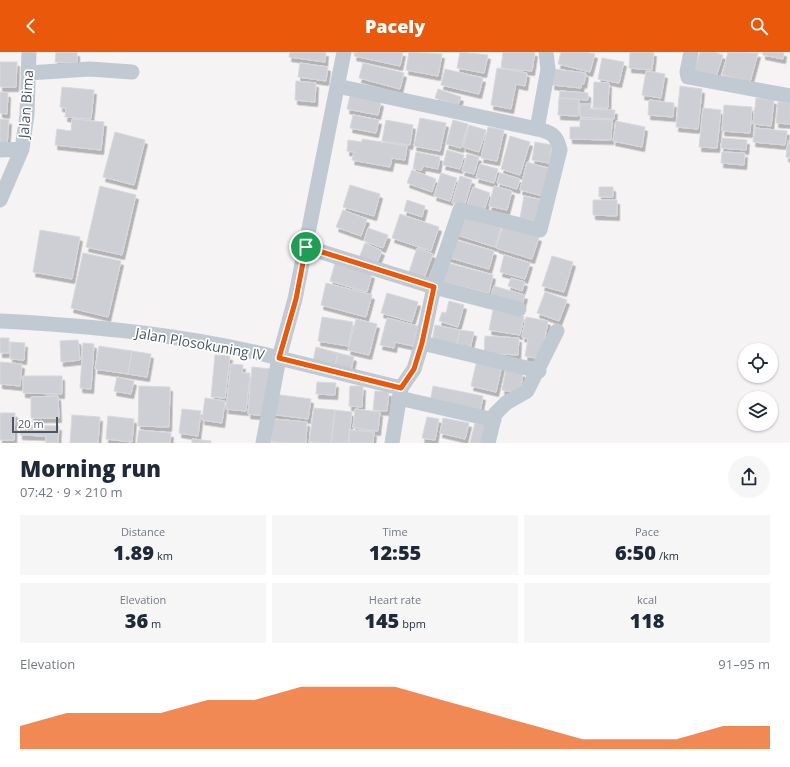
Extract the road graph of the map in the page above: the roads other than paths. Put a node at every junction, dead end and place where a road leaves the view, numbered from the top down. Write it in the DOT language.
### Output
graph roads {
  1 [pos="29,52"];
  2 [pos="344,52"];
  3 [pos="546,52"];
  4 [pos="691,52"];
  5 [pos="132,72"];
  6 [pos="28,74"];
  7 [pos="337,86"];
  8 [pos="790,96"];
  9 [pos="537,129"];
  10 [pos="22,149"];
  11 [pos="0,150"];
  12 [pos="0,200"];
  13 [pos="306,247"];
  14 [pos="434,287"];
  15 [pos="519,309"];
  16 [pos="0,321"];
  17 [pos="557,331"];
  18 [pos="422,343"];
  19 [pos="279,358"];
  20 [pos="539,371"];
  21 [pos="400,393"];
  22 [pos="494,420"];
  23 [pos="263,443"];
  24 [pos="392,443"];
  25 [pos="488,443"];
  1 -- 6 [label="street, Jalan Bima"];
  2 -- 7 [label="street, Jalan Plosokuning IV"];
  3 -- 9 [label="street"];
  4 -- 8 [label="street"];
  5 -- 6 [label="street"];
  6 -- 10 [label="street, Jalan Bima"];
  7 -- 9 [label="street"];
  7 -- 13 [label="street, Jalan Plosokuning IV"];
  9 -- 14 [label="street"];
  10 -- 11 [label="street"];
  10 -- 12 [label="street, Jalan Bima"];
  13 -- 14 [label="street"];
  13 -- 19 [label="street, Jalan Plosokuning IV"];
  14 -- 15 [label="street"];
  14 -- 18 [label="street"];
  16 -- 19 [label="street, Jalan Plosokuning IV"];
  17 -- 20 [label="street"];
  18 -- 20 [label="street"];
  18 -- 21 [label="street"];
  19 -- 21 [label="street"];
  19 -- 23 [label="street"];
  20 -- 22 [label="street"];
  21 -- 22 [label="street"];
  21 -- 24 [label="street"];
  22 -- 25 [label="street"];
}
